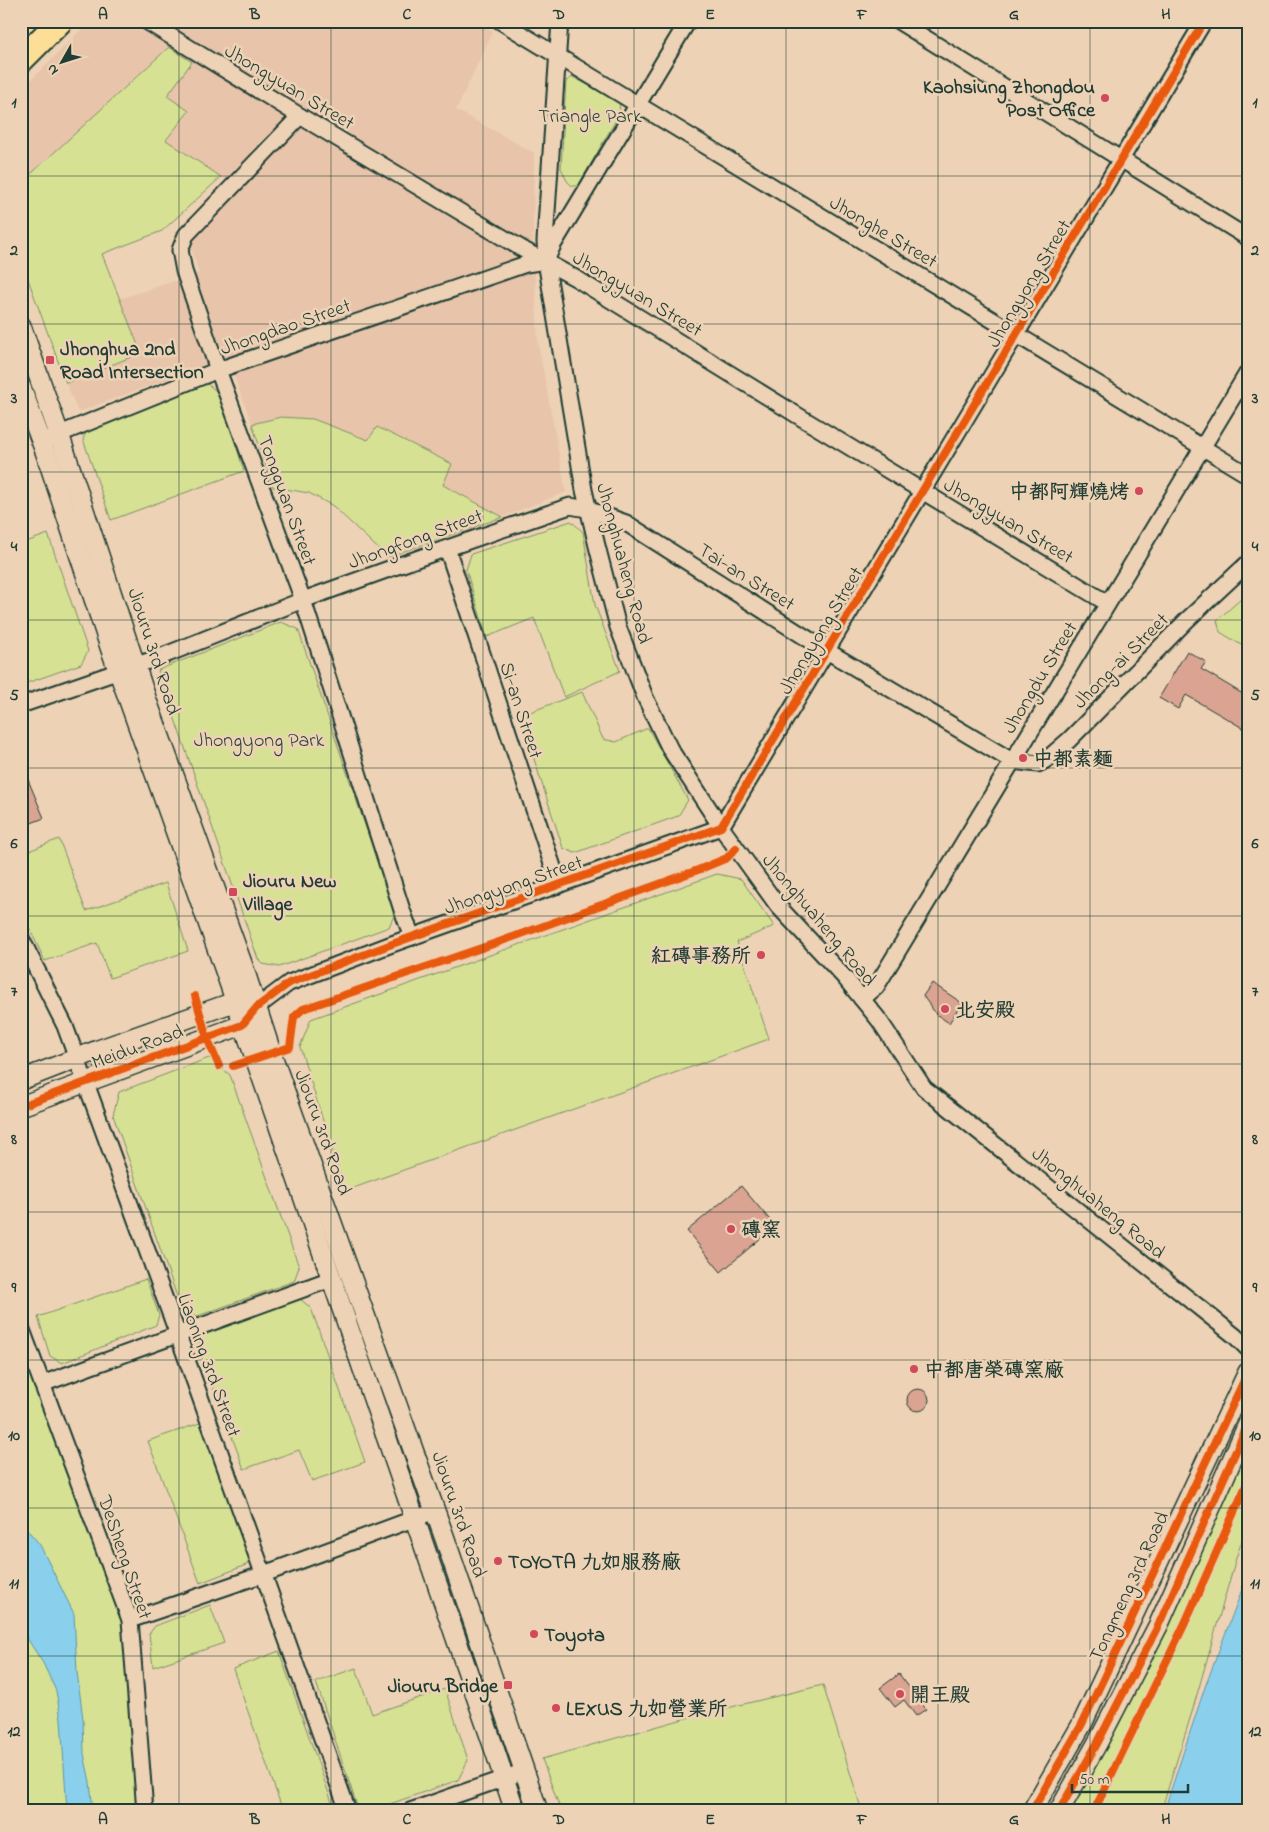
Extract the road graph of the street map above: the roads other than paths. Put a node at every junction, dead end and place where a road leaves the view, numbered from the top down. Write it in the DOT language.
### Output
graph roads {
  1 [pos="60,21"];
  2 [pos="146,21"];
  3 [pos="500,21"];
  4 [pos="560,21"];
  5 [pos="688,21"];
  6 [pos="898,21"];
  7 [pos="1204,21"];
  8 [pos="557,55"];
  9 [pos="21,60"];
  10 [pos="638,105"];
  11 [pos="300,116"];
  12 [pos="1121,159"];
  13 [pos="1248,238"];
  14 [pos="546,261"];
  15 [pos="21,326"];
  16 [pos="1016,335"];
  17 [pos="218,370"];
  18 [pos="1248,372"];
  19 [pos="21,386"];
  20 [pos="59,434"];
  21 [pos="42,442"];
  22 [pos="1202,447"];
  23 [pos="1248,475"];
  24 [pos="923,491"];
  25 [pos="587,509"];
  26 [pos="447,548"];
  27 [pos="1248,563"];
  28 [pos="303,600"];
  29 [pos="1107,603"];
  30 [pos="827,651"];
  31 [pos="127,669"];
  32 [pos="21,705"];
  33 [pos="1012,760"];
  34 [pos="721,828"];
  35 [pos="559,885"];
  36 [pos="412,937"];
  37 [pos="21,938"];
  38 [pos="862,999"];
  39 [pos="234,1002"];
  40 [pos="257,1007"];
  41 [pos="242,1025"];
  42 [pos="77,1058"];
  43 [pos="21,1080"];
  44 [pos="86,1082"];
  45 [pos="21,1106"];
  46 [pos="331,1279"];
  47 [pos="21,1327"];
  48 [pos="178,1334"];
  49 [pos="1248,1349"];
  50 [pos="1248,1372"];
  51 [pos="42,1384"];
  52 [pos="1248,1424"];
  53 [pos="435,1511"];
  54 [pos="414,1519"];
  55 [pos="264,1574"];
  56 [pos="130,1620"];
  57 [pos="525,1771"];
  58 [pos="504,1778"];
  59 [pos="145,1811"];
  60 [pos="348,1811"];
  61 [pos="410,1811"];
  62 [pos="515,1811"];
  63 [pos="538,1811"];
  64 [pos="1032,1811"];
  65 [pos="1059,1811"];
  1 -- 9 [label="main road"];
  2 -- 11 [label="street, Jhongyuan Street"];
  3 -- 8 [label="street, Jhonghe Street"];
  4 -- 8 [label="street, Jhonghuaheng Road"];
  5 -- 10 [label="street"];
  6 -- 12 [label="street"];
  7 -- 12 [label="street, Jhongyong Street"];
  8 -- 10 [label="street, Jhonghe Street"];
  8 -- 14 [label="street, Jhonghuaheng Road"];
  10 -- 14 [label="street"];
  10 -- 16 [label="street, Jhonghe Street"];
  11 -- 14 [label="street, Jhongyuan Street"];
  11 -- 17 [label="street, Tongguan Street"];
  12 -- 13 [label="street"];
  12 -- 16 [label="street, Jhongyong Street"];
  14 -- 17 [label="street, Jhongdao Street"];
  14 -- 24 [label="street, Jhongyuan Street"];
  14 -- 25 [label="street, Jhonghuaheng Road"];
  15 -- 20 [label="street, Jiouru 3rd Road"];
  16 -- 22 [label="street, Jhonghe Street"];
  16 -- 24 [label="street, Jhongyong Street"];
  17 -- 20 [label="street, Jhongdao Street"];
  17 -- 28 [label="street, Tongguan Street"];
  18 -- 22 [label="street, Jhongdu Street"];
  19 -- 21 [label="street, Jiouru 3rd Road"];
  20 -- 21 [label="street, Jhongdao Street"];
  20 -- 31 [label="street, Jiouru 3rd Road"];
  21 -- 31 [label="street, Jiouru 3rd Road"];
  22 -- 23 [label="street, Jhonghe Street"];
  22 -- 29 [label="street, Jhongdu Street"];
  24 -- 29 [label="street, Jhongyuan Street"];
  24 -- 30 [label="street, Jhongyong Street"];
  25 -- 26 [label="street, Jhongfong Street"];
  25 -- 30 [label="street, Tai-an Street"];
  25 -- 34 [label="street, Jhonghuaheng Road"];
  26 -- 28 [label="street, Jhongfong Street"];
  26 -- 35 [label="street, Si-an Street"];
  27 -- 33 [label="street, Jhong-ai Street"];
  28 -- 31 [label="street, Jhongfong Street"];
  28 -- 36 [label="street, Tongguan Street"];
  29 -- 33 [label="street, Jhongdu Street"];
  30 -- 33 [label="street, Tai-an Street"];
  30 -- 34 [label="street, Jhongyong Street"];
  31 -- 32 [label="street, Jhongfong Street"];
  31 -- 39 [label="street, Jiouru 3rd Road"];
  31 -- 40 [label="street, Jiouru 3rd Road"];
  33 -- 38 [label="street, Jhongdu Street"];
  34 -- 35 [label="street, Jhongyong Street"];
  34 -- 38 [label="street, Jhonghuaheng Road"];
  35 -- 36 [label="street, Jhongyong Street"];
  36 -- 40 [label="street, Jhongyong Street"];
  37 -- 42 [label="street, Liaoning 3rd Street"];
  38 -- 49 [label="street, Jhonghuaheng Road"];
  39 -- 40 [label="street"];
  39 -- 41 [label="street, Jiouru 3rd Road"];
  39 -- 42 [label="street, Meidu Road"];
  40 -- 41 [label="street"];
  40 -- 53 [label="street, Jiouru 3rd Road"];
  41 -- 44 [label="street, Meidu Road"];
  41 -- 46 [label="street, Jiouru 3rd Road"];
  42 -- 43 [label="street, Meidu Road"];
  42 -- 44 [label="street, Liaoning 3rd Street"];
  44 -- 45 [label="street, Meidu Road"];
  44 -- 48 [label="street, Liaoning 3rd Street"];
  46 -- 48 [label="street"];
  46 -- 54 [label="street, Jiouru 3rd Road"];
  47 -- 51 [label="street, DeSheng Street"];
  48 -- 51 [label="street"];
  48 -- 55 [label="street, Liaoning 3rd Street"];
  50 -- 64 [label="street, Tongmeng 3rd Road"];
  51 -- 56 [label="street, DeSheng Street"];
  52 -- 65 [label="street, Tongmeng 3rd Road"];
  53 -- 54 [label="street"];
  53 -- 57 [label="street, Jiouru 3rd Road"];
  54 -- 55 [label="street"];
  54 -- 58 [label="street, Jiouru 3rd Road"];
  55 -- 56 [label="street"];
  55 -- 60 [label="street, Liaoning 3rd Street"];
  56 -- 59 [label="street, DeSheng Street"];
  57 -- 58 [label="street"];
  57 -- 63 [label="street, Jiouru 3rd Road"];
  58 -- 61 [label="street"];
  58 -- 62 [label="street, Jiouru 3rd Road"];
}
